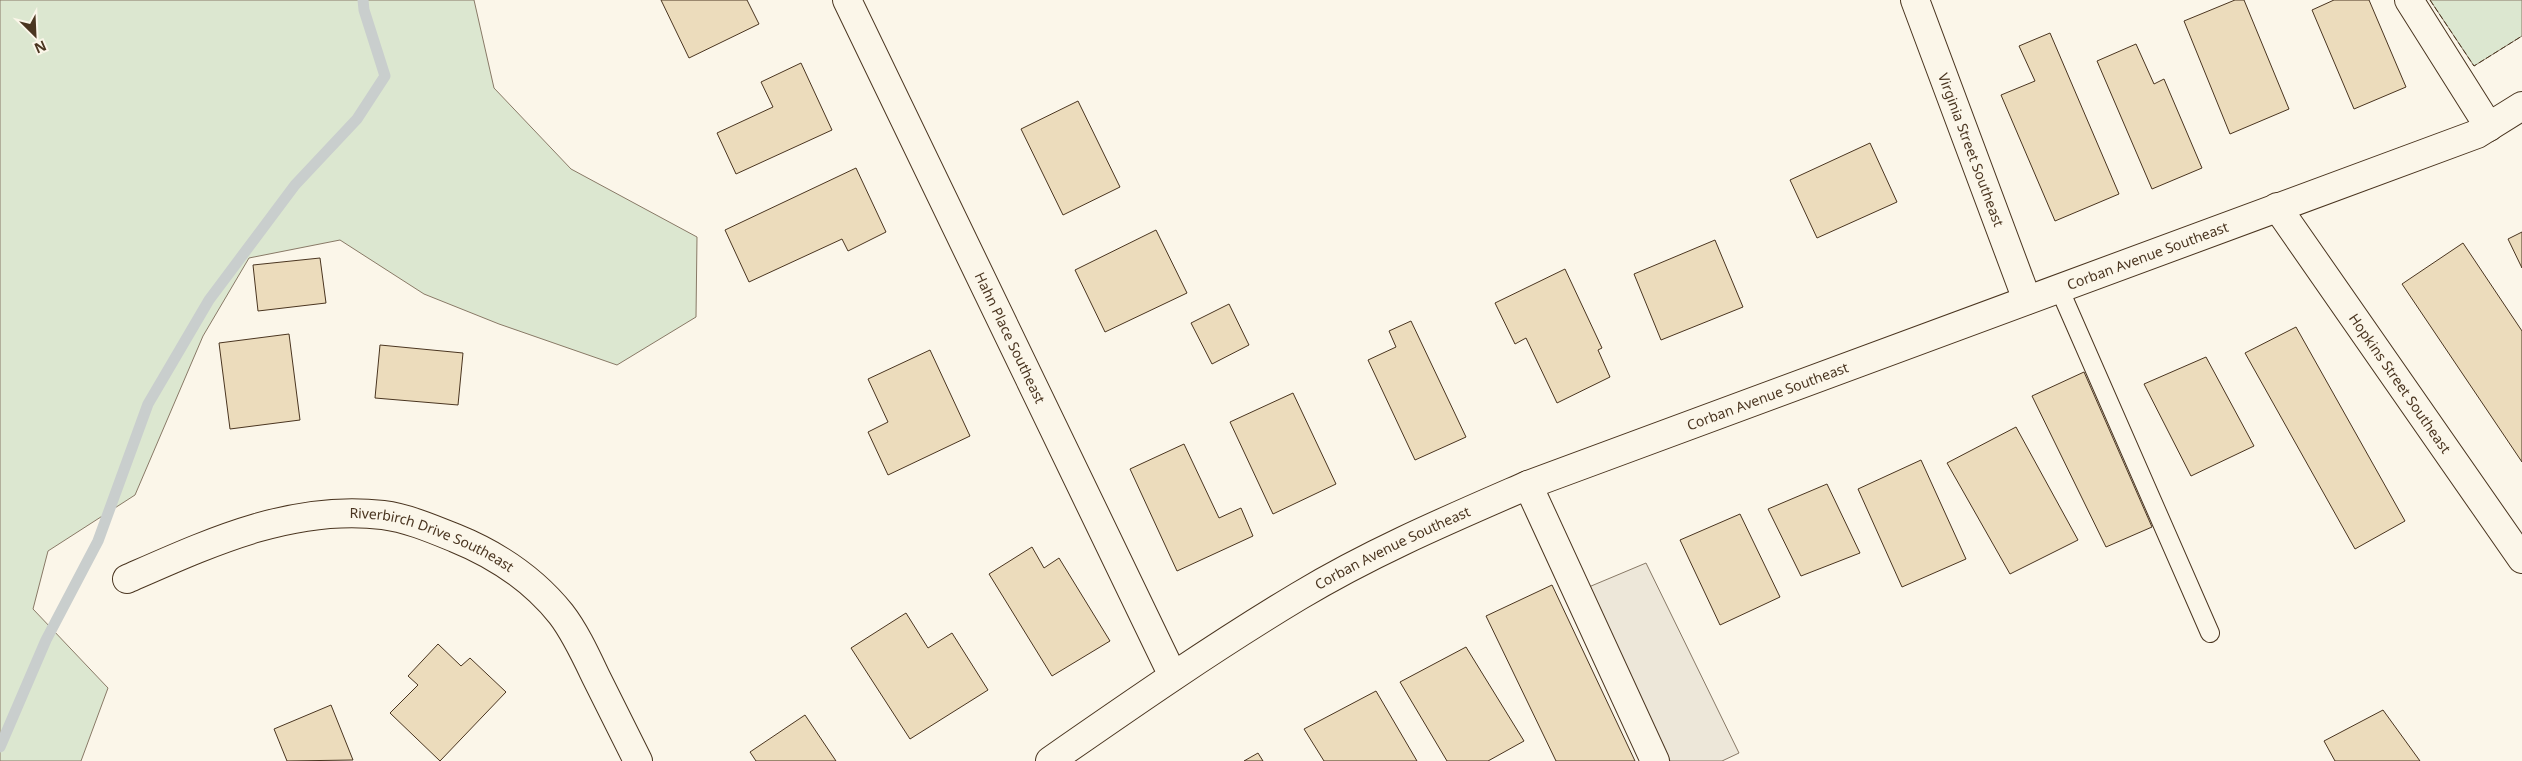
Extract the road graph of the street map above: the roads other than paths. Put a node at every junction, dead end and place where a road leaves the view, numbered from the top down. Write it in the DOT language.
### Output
graph roads {
  1 [pos="847,0"];
  2 [pos="1915,0"];
  3 [pos="2409,0"];
  4 [pos="2522,106"];
  5 [pos="2489,127"];
  6 [pos="2278,207"];
  7 [pos="2059,288"];
  8 [pos="2027,300"];
  9 [pos="1528,485"];
  10 [pos="2522,559"];
  11 [pos="127,579"];
  12 [pos="2210,633"];
  13 [pos="1173,676"];
  14 [pos="638,761"];
  15 [pos="1050,761"];
  16 [pos="1655,761"];
  1 -- 13 [label="street, Hahn Place Southeast"];
  2 -- 8 [label="street, Virginia Street Southeast"];
  3 -- 5 [label="street"];
  4 -- 5 [label="street, Corban Avenue Southeast"];
  5 -- 6 [label="street, Corban Avenue Southeast"];
  6 -- 7 [label="street, Corban Avenue Southeast"];
  6 -- 10 [label="street, Hopkins Street Southeast"];
  7 -- 8 [label="street, Corban Avenue Southeast"];
  7 -- 12 [label="lane"];
  8 -- 9 [label="street, Corban Avenue Southeast"];
  9 -- 13 [label="street, Corban Avenue Southeast"];
  9 -- 16 [label="street"];
  11 -- 14 [label="street, Riverbirch Drive Southeast"];
  13 -- 15 [label="street, Corban Avenue Southeast"];
}
